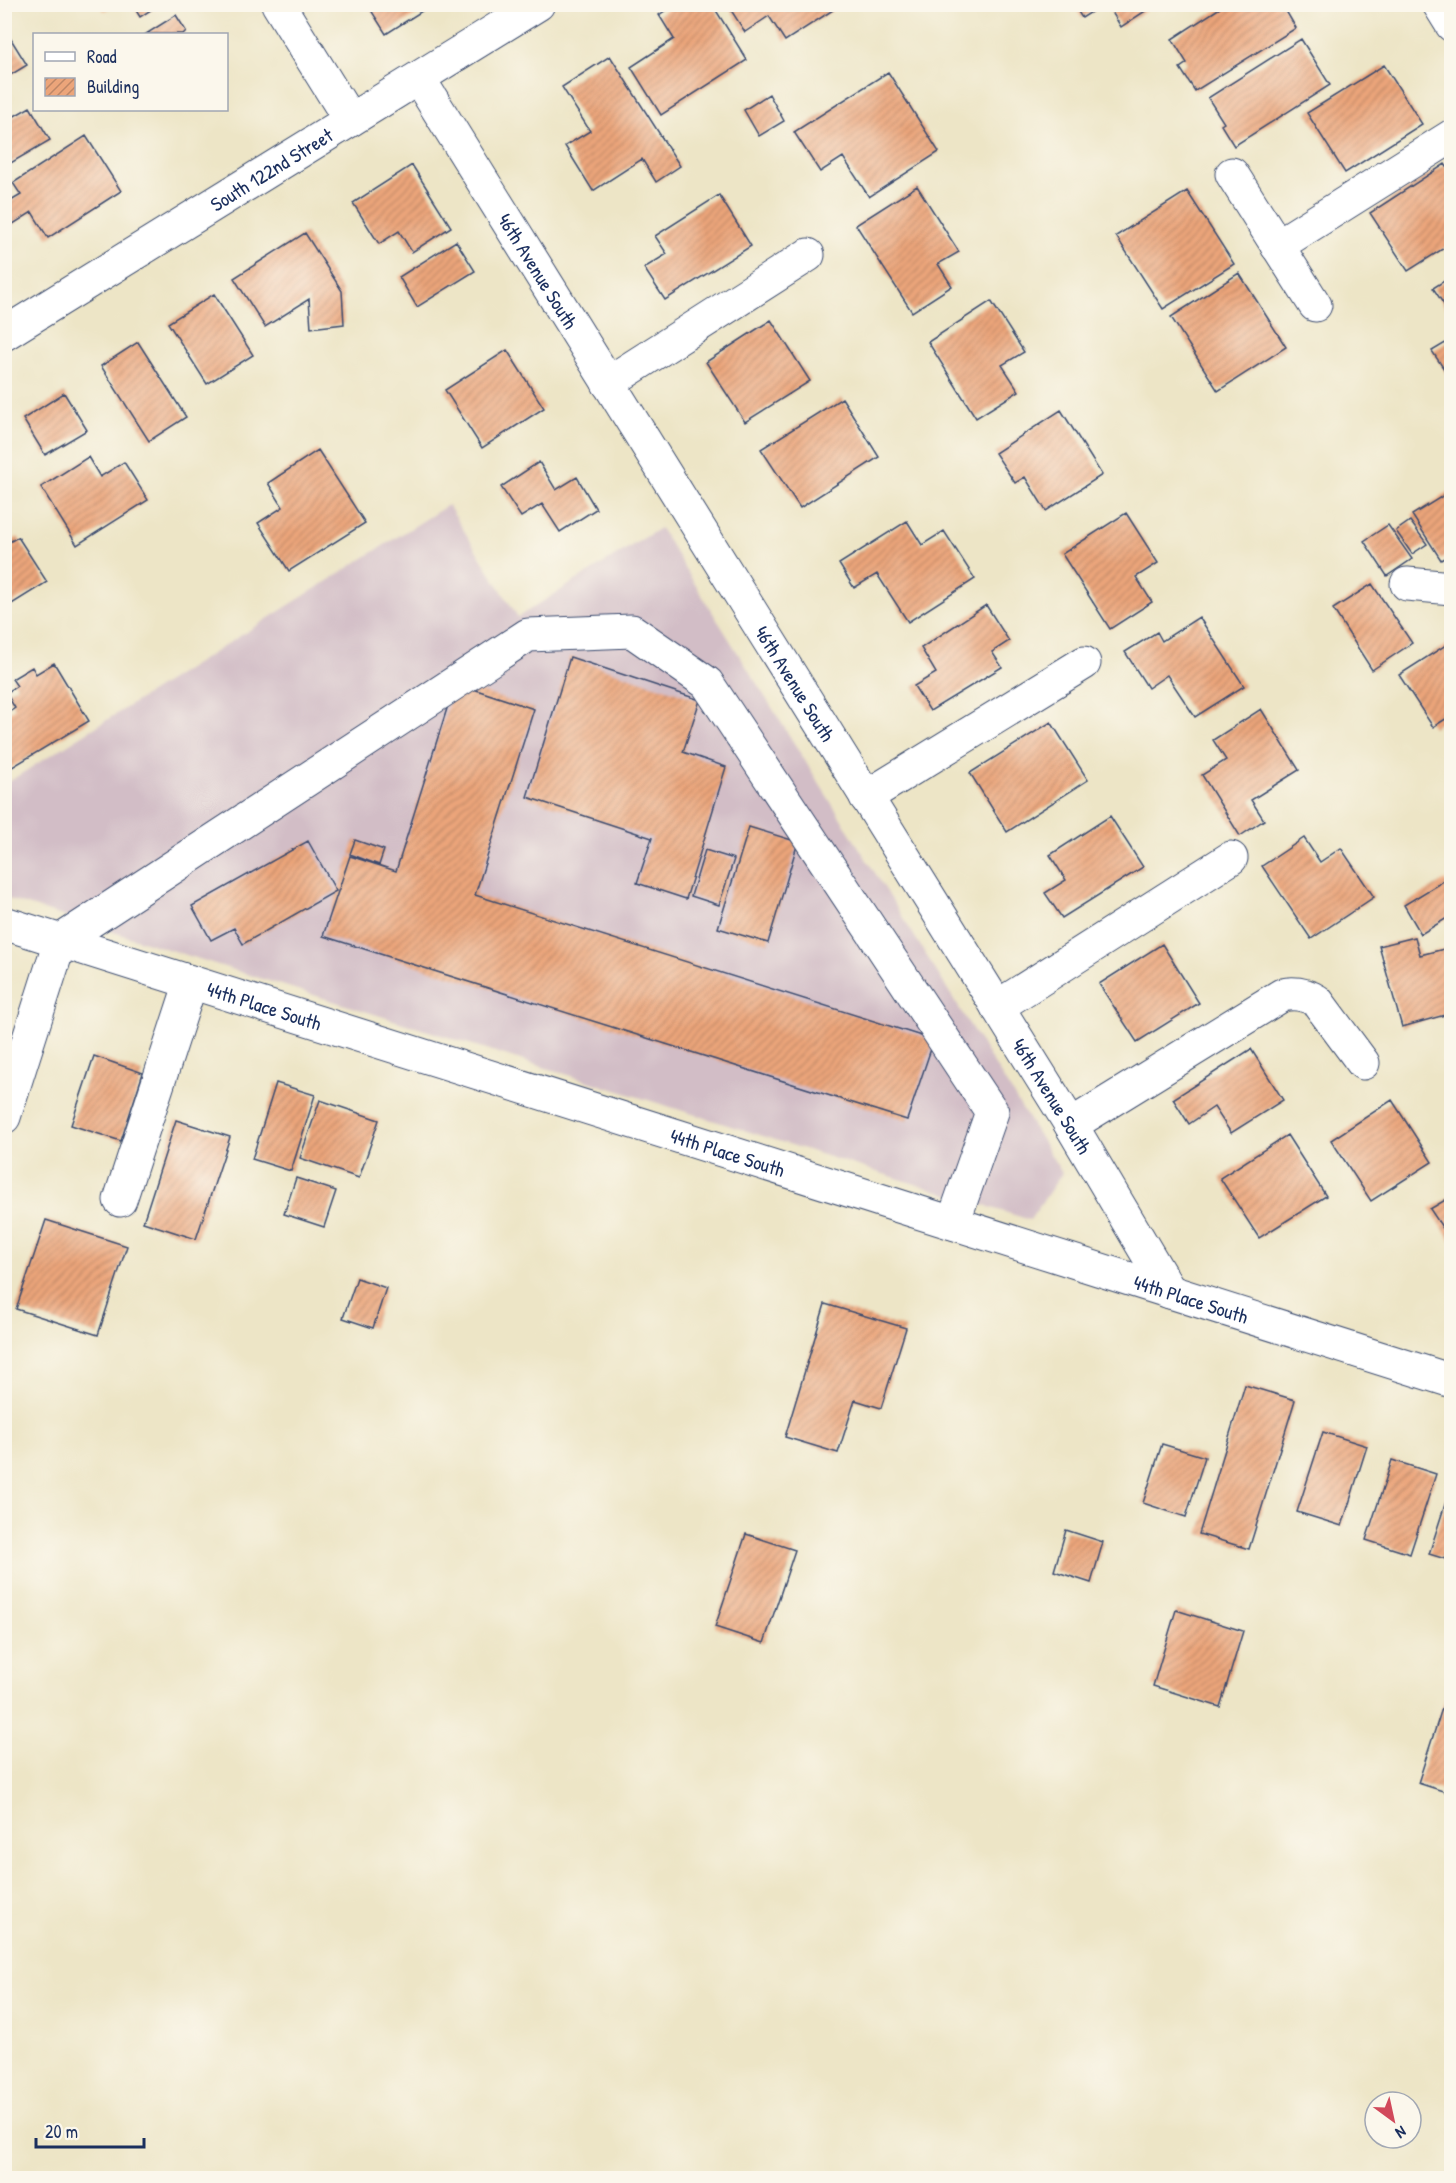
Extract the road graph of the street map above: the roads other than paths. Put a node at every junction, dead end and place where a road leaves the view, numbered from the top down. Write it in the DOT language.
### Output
graph roads {
  1 [pos="278,4"];
  2 [pos="538,4"];
  3 [pos="419,79"];
  4 [pos="350,120"];
  5 [pos="1452,136"];
  6 [pos="1232,174"];
  7 [pos="1277,246"];
  8 [pos="808,255"];
  9 [pos="1315,305"];
  10 [pos="4,334"];
  11 [pos="608,383"];
  12 [pos="1407,584"];
  13 [pos="1452,588"];
  14 [pos="1084,663"];
  15 [pos="866,797"];
  16 [pos="1231,858"];
  17 [pos="4,923"];
  18 [pos="60,941"];
  19 [pos="191,982"];
  20 [pos="997,1006"];
  21 [pos="1363,1063"];
  22 [pos="4,1117"];
  23 [pos="1071,1125"];
  24 [pos="120,1200"];
  25 [pos="953,1223"];
  26 [pos="1170,1292"];
  27 [pos="1452,1381"];
  1 -- 4 [label="street"];
  2 -- 3 [label="street, South 122nd Street"];
  3 -- 4 [label="street, South 122nd Street"];
  3 -- 11 [label="street, 46th Avenue South"];
  4 -- 10 [label="street, South 122nd Street"];
  5 -- 7 [label="street"];
  6 -- 7 [label="street"];
  7 -- 9 [label="street"];
  8 -- 11 [label="street"];
  11 -- 15 [label="street, 46th Avenue South"];
  12 -- 13 [label="street"];
  14 -- 15 [label="street"];
  15 -- 20 [label="street, 46th Avenue South"];
  16 -- 20 [label="street"];
  17 -- 18 [label="street, 44th Place South"];
  18 -- 19 [label="street, 44th Place South"];
  18 -- 22 [label="street"];
  18 -- 25 [label="street"];
  19 -- 24 [label="street"];
  19 -- 25 [label="street, 44th Place South"];
  20 -- 23 [label="street, 46th Avenue South"];
  21 -- 23 [label="street"];
  23 -- 26 [label="street, 46th Avenue South"];
  25 -- 26 [label="street, 44th Place South"];
  26 -- 27 [label="street, 44th Place South"];
}
